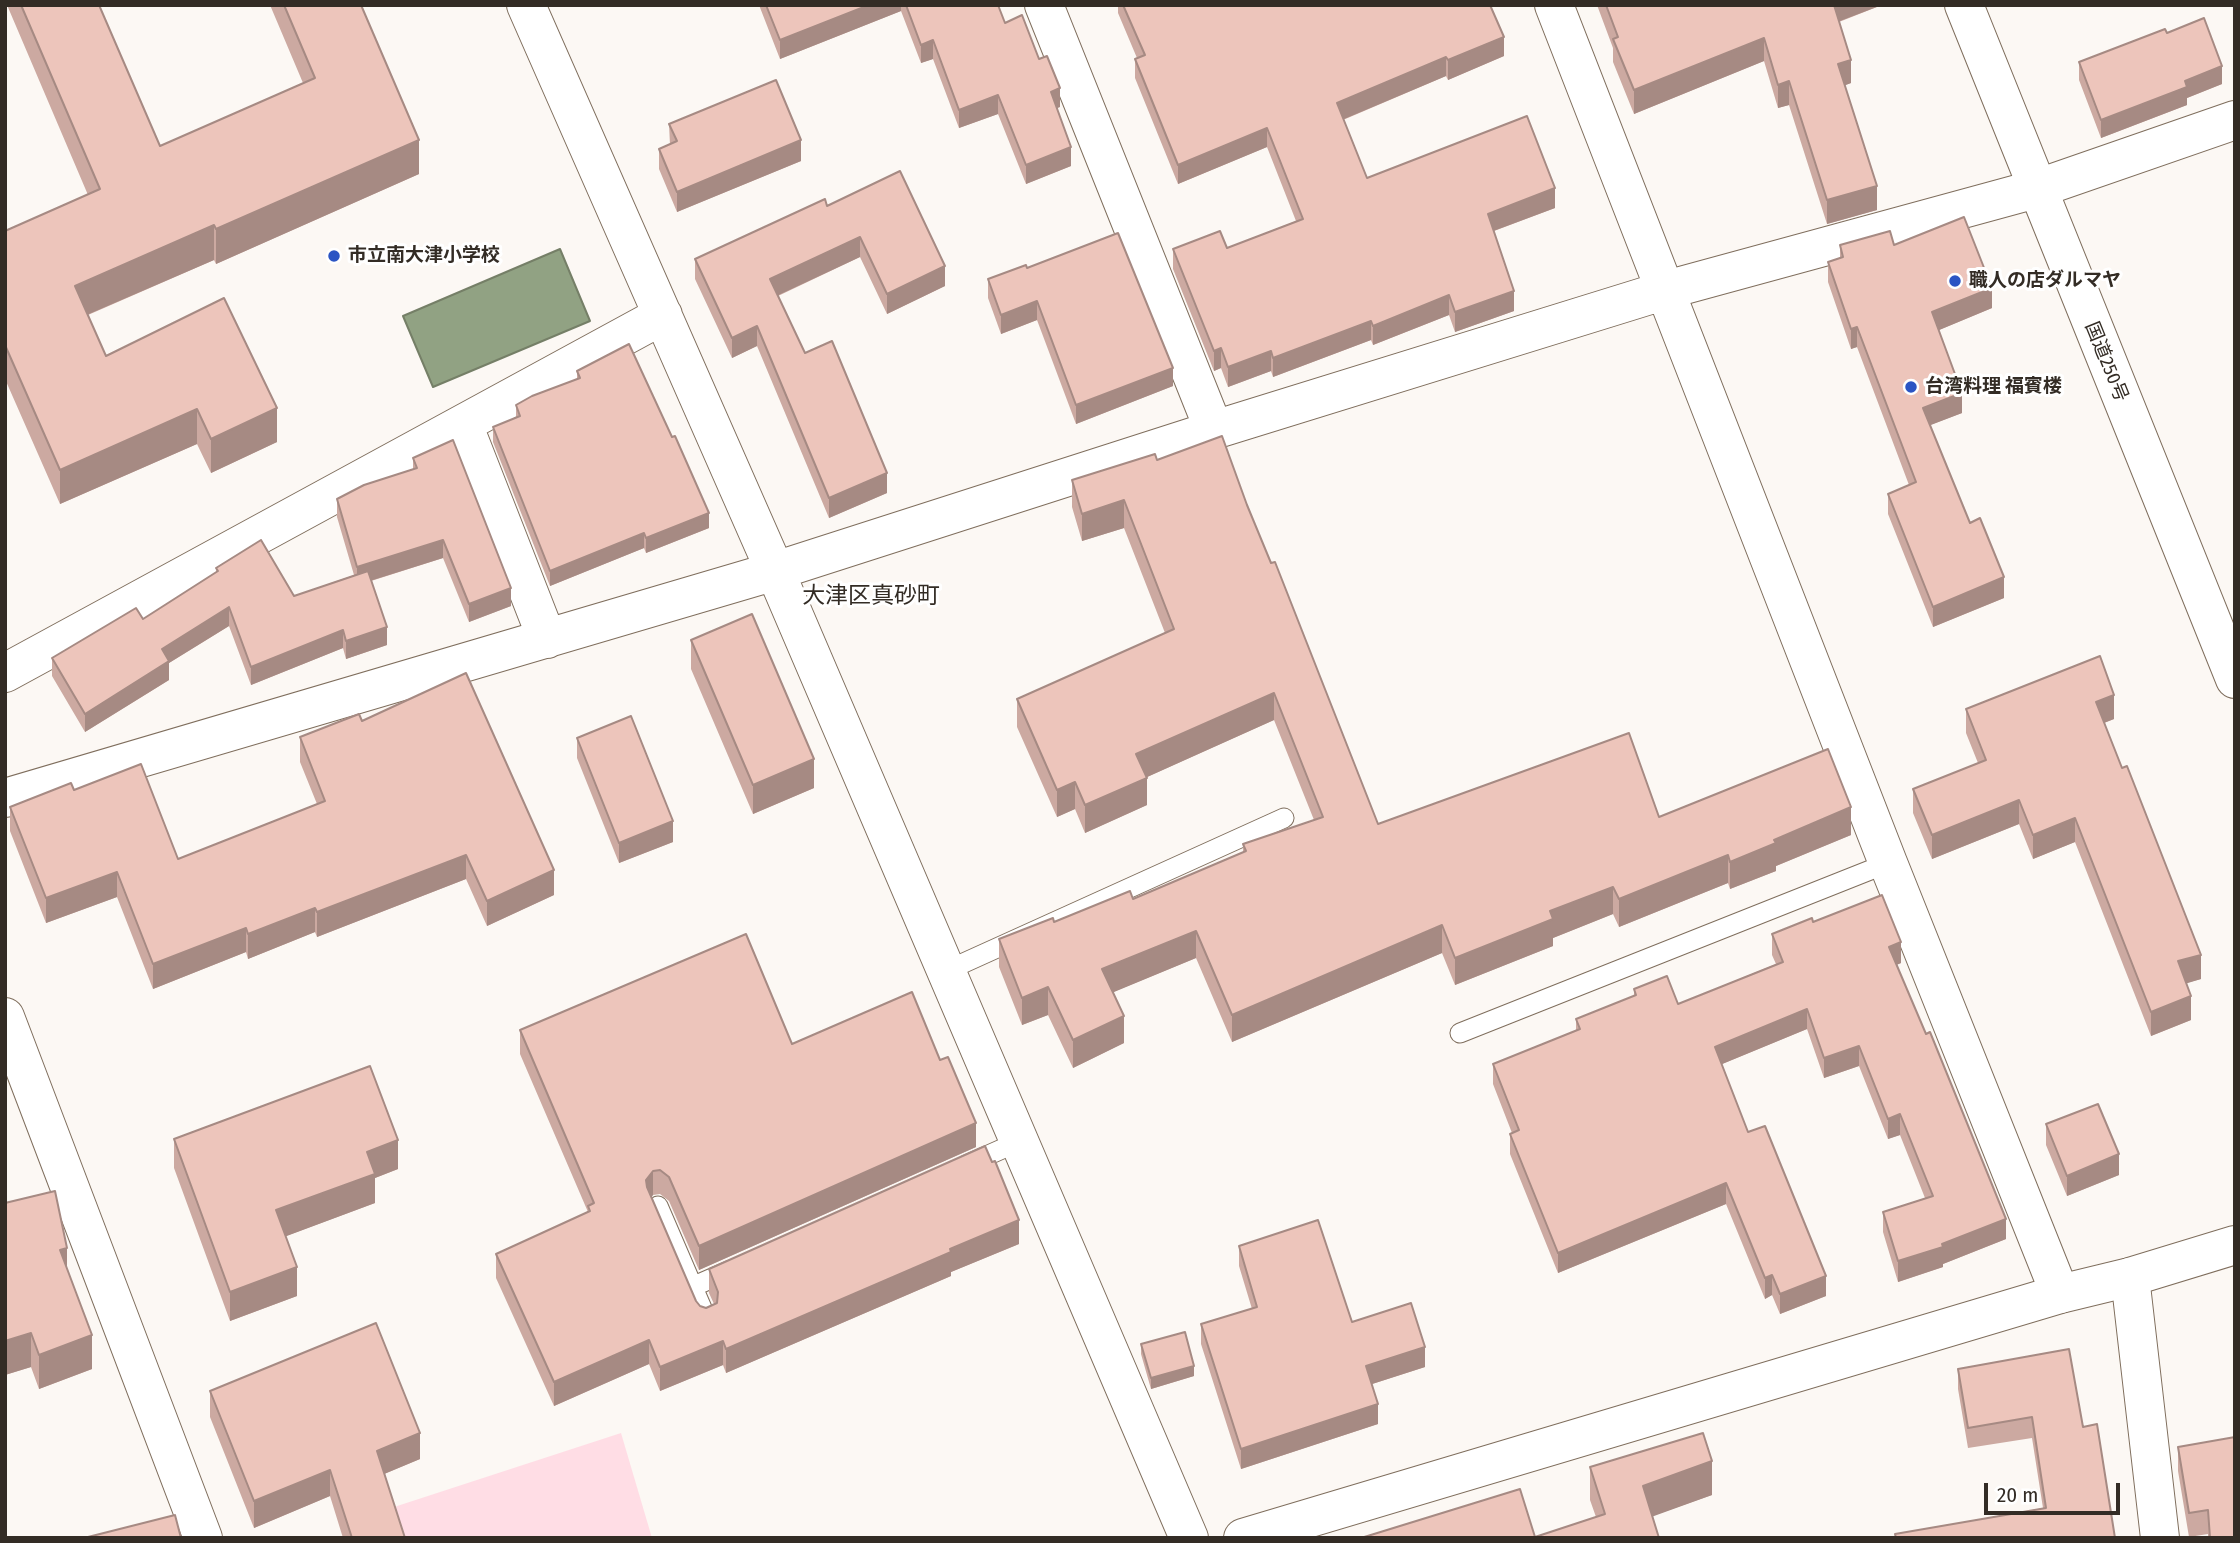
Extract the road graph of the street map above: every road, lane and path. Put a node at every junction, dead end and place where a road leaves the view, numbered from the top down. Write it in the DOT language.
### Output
graph roads {
  1 [pos="526,5"];
  2 [pos="1044,5"];
  3 [pos="1554,5"];
  4 [pos="1964,5"];
  5 [pos="2235,120"];
  6 [pos="2036,189"];
  7 [pos="1666,290"];
  8 [pos="663,315"];
  9 [pos="463,424"];
  10 [pos="1214,430"];
  11 [pos="775,571"];
  12 [pos="547,639"];
  13 [pos="5,673"];
  14 [pos="2235,679"];
  15 [pos="5,798"];
  16 [pos="1284,818"];
  17 [pos="1888,863"];
  18 [pos="946,971"];
  19 [pos="5,1017"];
  20 [pos="1460,1033"];
  21 [pos="1020,1141"];
  22 [pos="944,1175"];
  23 [pos="658,1206"];
  24 [pos="2235,1245"];
  25 [pos="743,1264"];
  26 [pos="2130,1277"];
  27 [pos="692,1287"];
  28 [pos="2060,1294"];
  29 [pos="707,1320"];
  30 [pos="204,1538"];
  31 [pos="1189,1538"];
  32 [pos="1243,1538"];
  33 [pos="2160,1538"];
  1 -- 8 [label="main road"];
  2 -- 10 [label="main road"];
  3 -- 7 [label="main road"];
  4 -- 6 [label="main road, 国道250号"];
  5 -- 6 [label="main road"];
  6 -- 7 [label="main road"];
  6 -- 14 [label="main road, 国道250号"];
  7 -- 10 [label="main road"];
  7 -- 17 [label="main road"];
  8 -- 9 [label="main road"];
  8 -- 11 [label="main road"];
  9 -- 12 [label="main road"];
  9 -- 13 [label="main road"];
  10 -- 11 [label="main road"];
  11 -- 12 [label="main road"];
  11 -- 18 [label="main road"];
  12 -- 15 [label="main road"];
  16 -- 18 [label="lane"];
  17 -- 20 [label="lane"];
  17 -- 28 [label="main road"];
  18 -- 21 [label="main road"];
  19 -- 30 [label="main road"];
  21 -- 22 [label="lane"];
  21 -- 31 [label="main road"];
  23 -- 27 [label="lane"];
  24 -- 26 [label="main road"];
  25 -- 27 [label="lane"];
  26 -- 28 [label="main road"];
  26 -- 33 [label="main road"];
  27 -- 29 [label="lane"];
  28 -- 32 [label="main road"];
}
